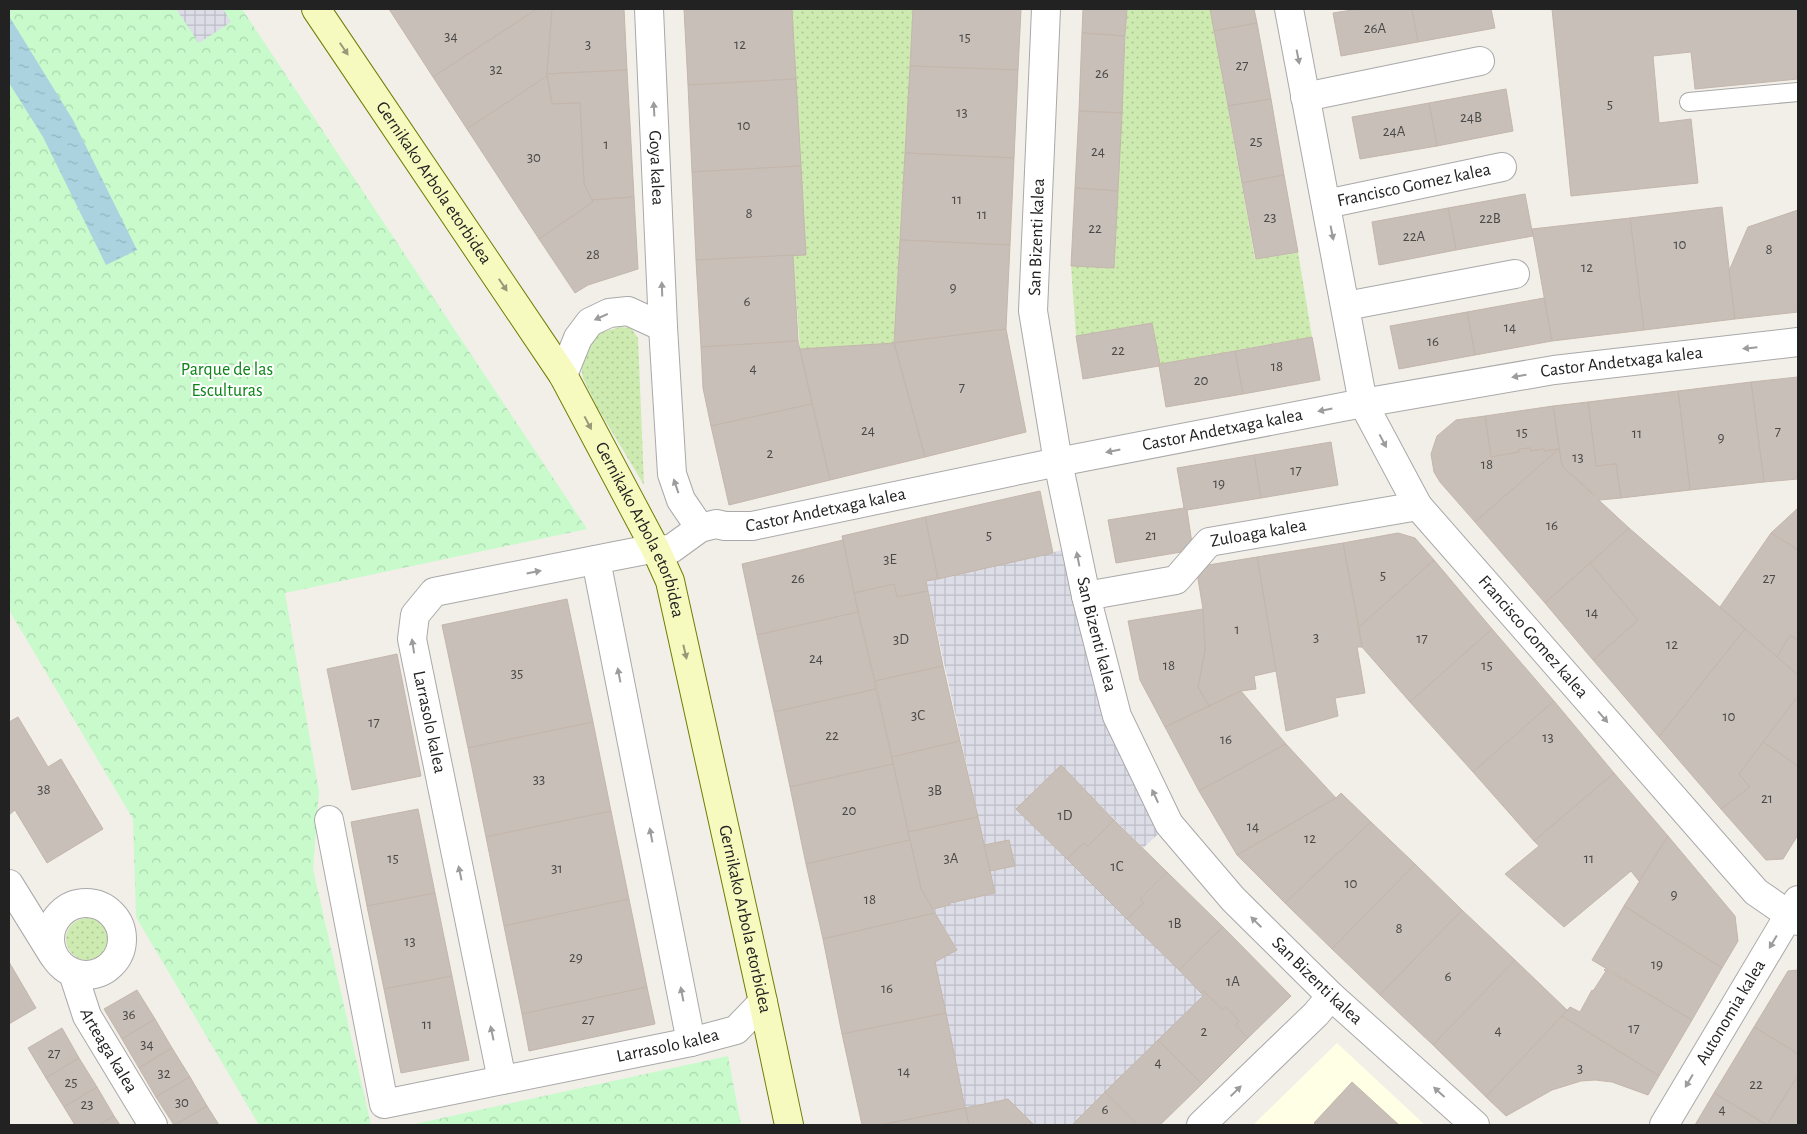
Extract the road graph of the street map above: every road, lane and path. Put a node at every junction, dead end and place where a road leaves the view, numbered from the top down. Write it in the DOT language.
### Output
graph roads {
  1 [pos="316,9"];
  2 [pos="649,9"];
  3 [pos="1046,9"];
  4 [pos="1289,9"];
  5 [pos="1480,61"];
  6 [pos="1798,92"];
  7 [pos="1305,97"];
  8 [pos="1689,102"];
  9 [pos="1502,167"];
  10 [pos="1326,204"];
  11 [pos="1515,274"];
  12 [pos="1346,306"];
  13 [pos="663,327"];
  14 [pos="1798,342"];
  15 [pos="563,375"];
  16 [pos="1363,403"];
  17 [pos="1058,462"];
  18 [pos="1418,506"];
  19 [pos="700,528"];
  20 [pos="656,550"];
  21 [pos="596,560"];
  22 [pos="1086,596"];
  23 [pos="329,820"];
  24 [pos="9,884"];
  25 [pos="1795,912"];
  26 [pos="1331,996"];
  27 [pos="763,1002"];
  28 [pos="691,1042"];
  29 [pos="502,1080"];
  30 [pos="153,1125"];
  31 [pos="789,1125"];
  32 [pos="1201,1125"];
  33 [pos="1475,1125"];
  34 [pos="1664,1125"];
  1 -- 15 [label="street, Gernikako Arbola etorbidea, one-way"];
  13 -- 2 [label="street, Goya kalea, one-way"];
  3 -- 17 [label="street, San Bizenti kalea"];
  4 -- 7 [label="street, Francisco Gomez kalea, one-way"];
  5 -- 7 [label="street"];
  6 -- 8 [label="lane"];
  7 -- 10 [label="street, Francisco Gomez kalea"];
  9 -- 10 [label="street, Francisco Gomez kalea"];
  10 -- 12 [label="street, Francisco Gomez kalea, one-way"];
  11 -- 12 [label="street"];
  12 -- 16 [label="street, Francisco Gomez kalea"];
  13 -- 15 [label="street, one-way"];
  19 -- 13 [label="street, Goya kalea, one-way"];
  14 -- 16 [label="street, Castor Andetxaga kalea, one-way"];
  15 -- 20 [label="street, Gernikako Arbola etorbidea, one-way"];
  16 -- 17 [label="street, Castor Andetxaga kalea, one-way"];
  16 -- 18 [label="street, Francisco Gomez kalea, one-way"];
  17 -- 19 [label="street, Castor Andetxaga kalea"];
  22 -- 17 [label="street, San Bizenti kalea, one-way"];
  18 -- 22 [label="street, Zuloaga kalea"];
  18 -- 25 [label="street, Francisco Gomez kalea, one-way"];
  19 -- 20 [label="street"];
  20 -- 21 [label="street, Larrasolo kalea"];
  20 -- 27 [label="street, Gernikako Arbola etorbidea, one-way"];
  28 -- 21 [label="street, one-way"];
  29 -- 21 [label="street, Larrasolo kalea, one-way"];
  26 -- 22 [label="street, San Bizenti kalea, one-way"];
  23 -- 29 [label="street, Larrasolo kalea"];
  24 -- 30 [label="street, Arteaga kalea"];
  25 -- 34 [label="street, Autonomia kalea, one-way"];
  32 -- 26 [label="street, one-way"];
  33 -- 26 [label="street, San Bizenti kalea, one-way"];
  27 -- 28 [label="street, Larrasolo kalea"];
  27 -- 31 [label="street, Gernikako Arbola etorbidea"];
  28 -- 29 [label="street, Larrasolo kalea"];
}
